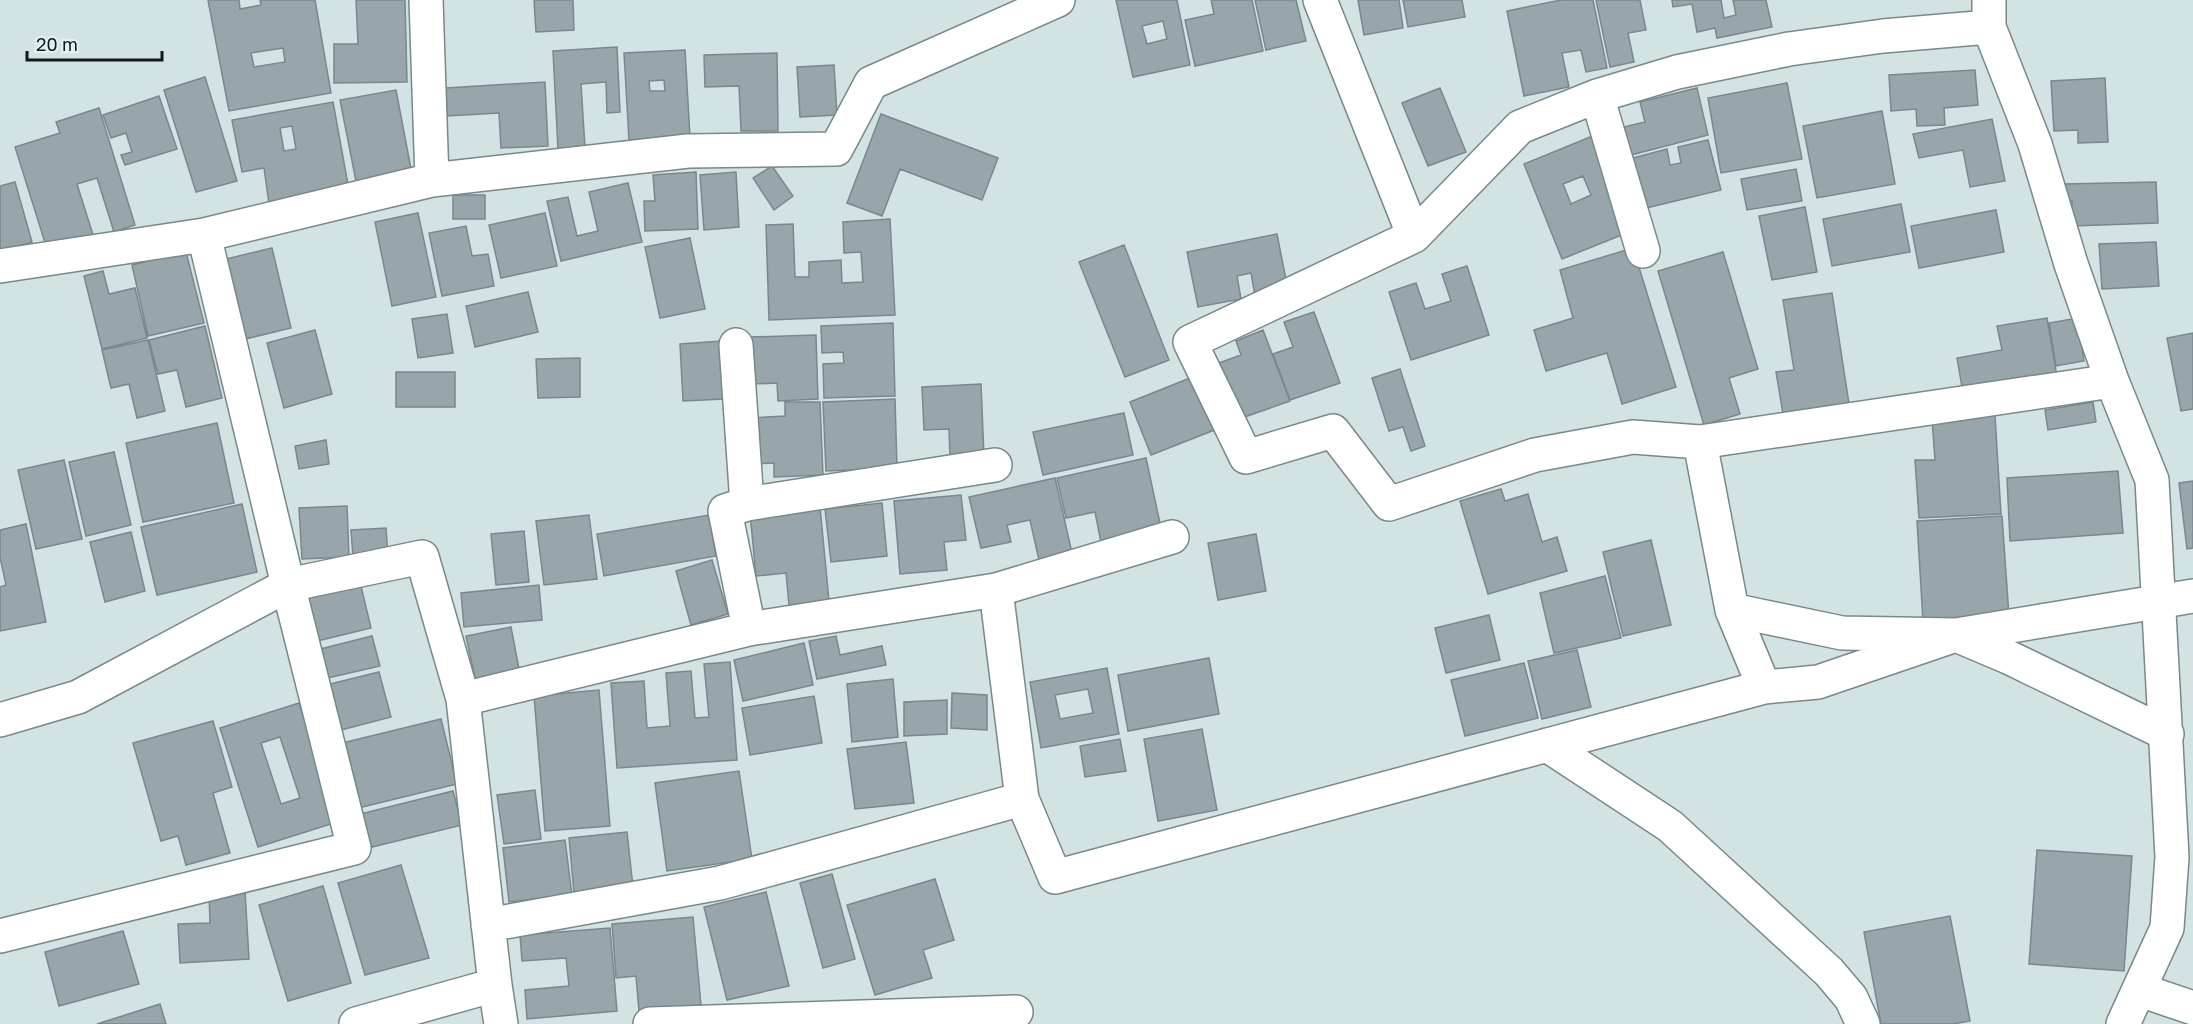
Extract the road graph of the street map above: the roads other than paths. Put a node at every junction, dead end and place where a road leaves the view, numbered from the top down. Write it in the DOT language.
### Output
graph roads {
  1 [pos="426,0"];
  2 [pos="1058,0"];
  3 [pos="1320,0"];
  4 [pos="1989,14"];
  5 [pos="1598,96"];
  6 [pos="432,180"];
  7 [pos="204,235"];
  8 [pos="1414,236"];
  9 [pos="1643,250"];
  10 [pos="0,266"];
  11 [pos="736,345"];
  12 [pos="2112,381"];
  13 [pos="1700,442"];
  14 [pos="995,465"];
  15 [pos="747,504"];
  16 [pos="1172,537"];
  17 [pos="288,585"];
  18 [pos="996,590"];
  19 [pos="2193,596"];
  20 [pos="2160,600"];
  21 [pos="1732,610"];
  22 [pos="749,629"];
  23 [pos="1956,635"];
  24 [pos="1764,687"];
  25 [pos="463,699"];
  26 [pos="0,720"];
  27 [pos="2167,734"];
  28 [pos="1547,745"];
  29 [pos="1022,799"];
  30 [pos="488,925"];
  31 [pos="0,936"];
  32 [pos="495,985"];
  33 [pos="2140,990"];
  34 [pos="2193,1008"];
  35 [pos="1016,1012"];
  36 [pos="356,1024"];
  37 [pos="501,1024"];
  38 [pos="650,1024"];
  39 [pos="1863,1024"];
  40 [pos="2123,1024"];
  1 -- 6 [label="street"];
  2 -- 6 [label="street"];
  3 -- 8 [label="street"];
  4 -- 5 [label="street"];
  4 -- 12 [label="street"];
  5 -- 8 [label="street"];
  5 -- 9 [label="street"];
  6 -- 7 [label="street"];
  7 -- 10 [label="street"];
  7 -- 17 [label="street"];
  8 -- 13 [label="street"];
  11 -- 15 [label="street"];
  12 -- 13 [label="street"];
  12 -- 20 [label="street"];
  13 -- 21 [label="street"];
  14 -- 15 [label="street"];
  15 -- 22 [label="street"];
  16 -- 18 [label="street"];
  17 -- 25 [label="street"];
  17 -- 26 [label="street"];
  17 -- 31 [label="street"];
  18 -- 22 [label="street"];
  18 -- 29 [label="street"];
  19 -- 20 [label="street"];
  20 -- 23 [label="street"];
  20 -- 27 [label="street"];
  21 -- 23 [label="street"];
  21 -- 24 [label="street"];
  22 -- 25 [label="street"];
  23 -- 24 [label="street"];
  23 -- 27 [label="street"];
  24 -- 28 [label="street"];
  25 -- 30 [label="street"];
  27 -- 33 [label="street"];
  28 -- 29 [label="street"];
  28 -- 39 [label="street"];
  29 -- 30 [label="street"];
  30 -- 32 [label="street"];
  32 -- 36 [label="street"];
  32 -- 37 [label="street"];
  33 -- 34 [label="street"];
  33 -- 40 [label="street"];
  35 -- 38 [label="street"];
}
